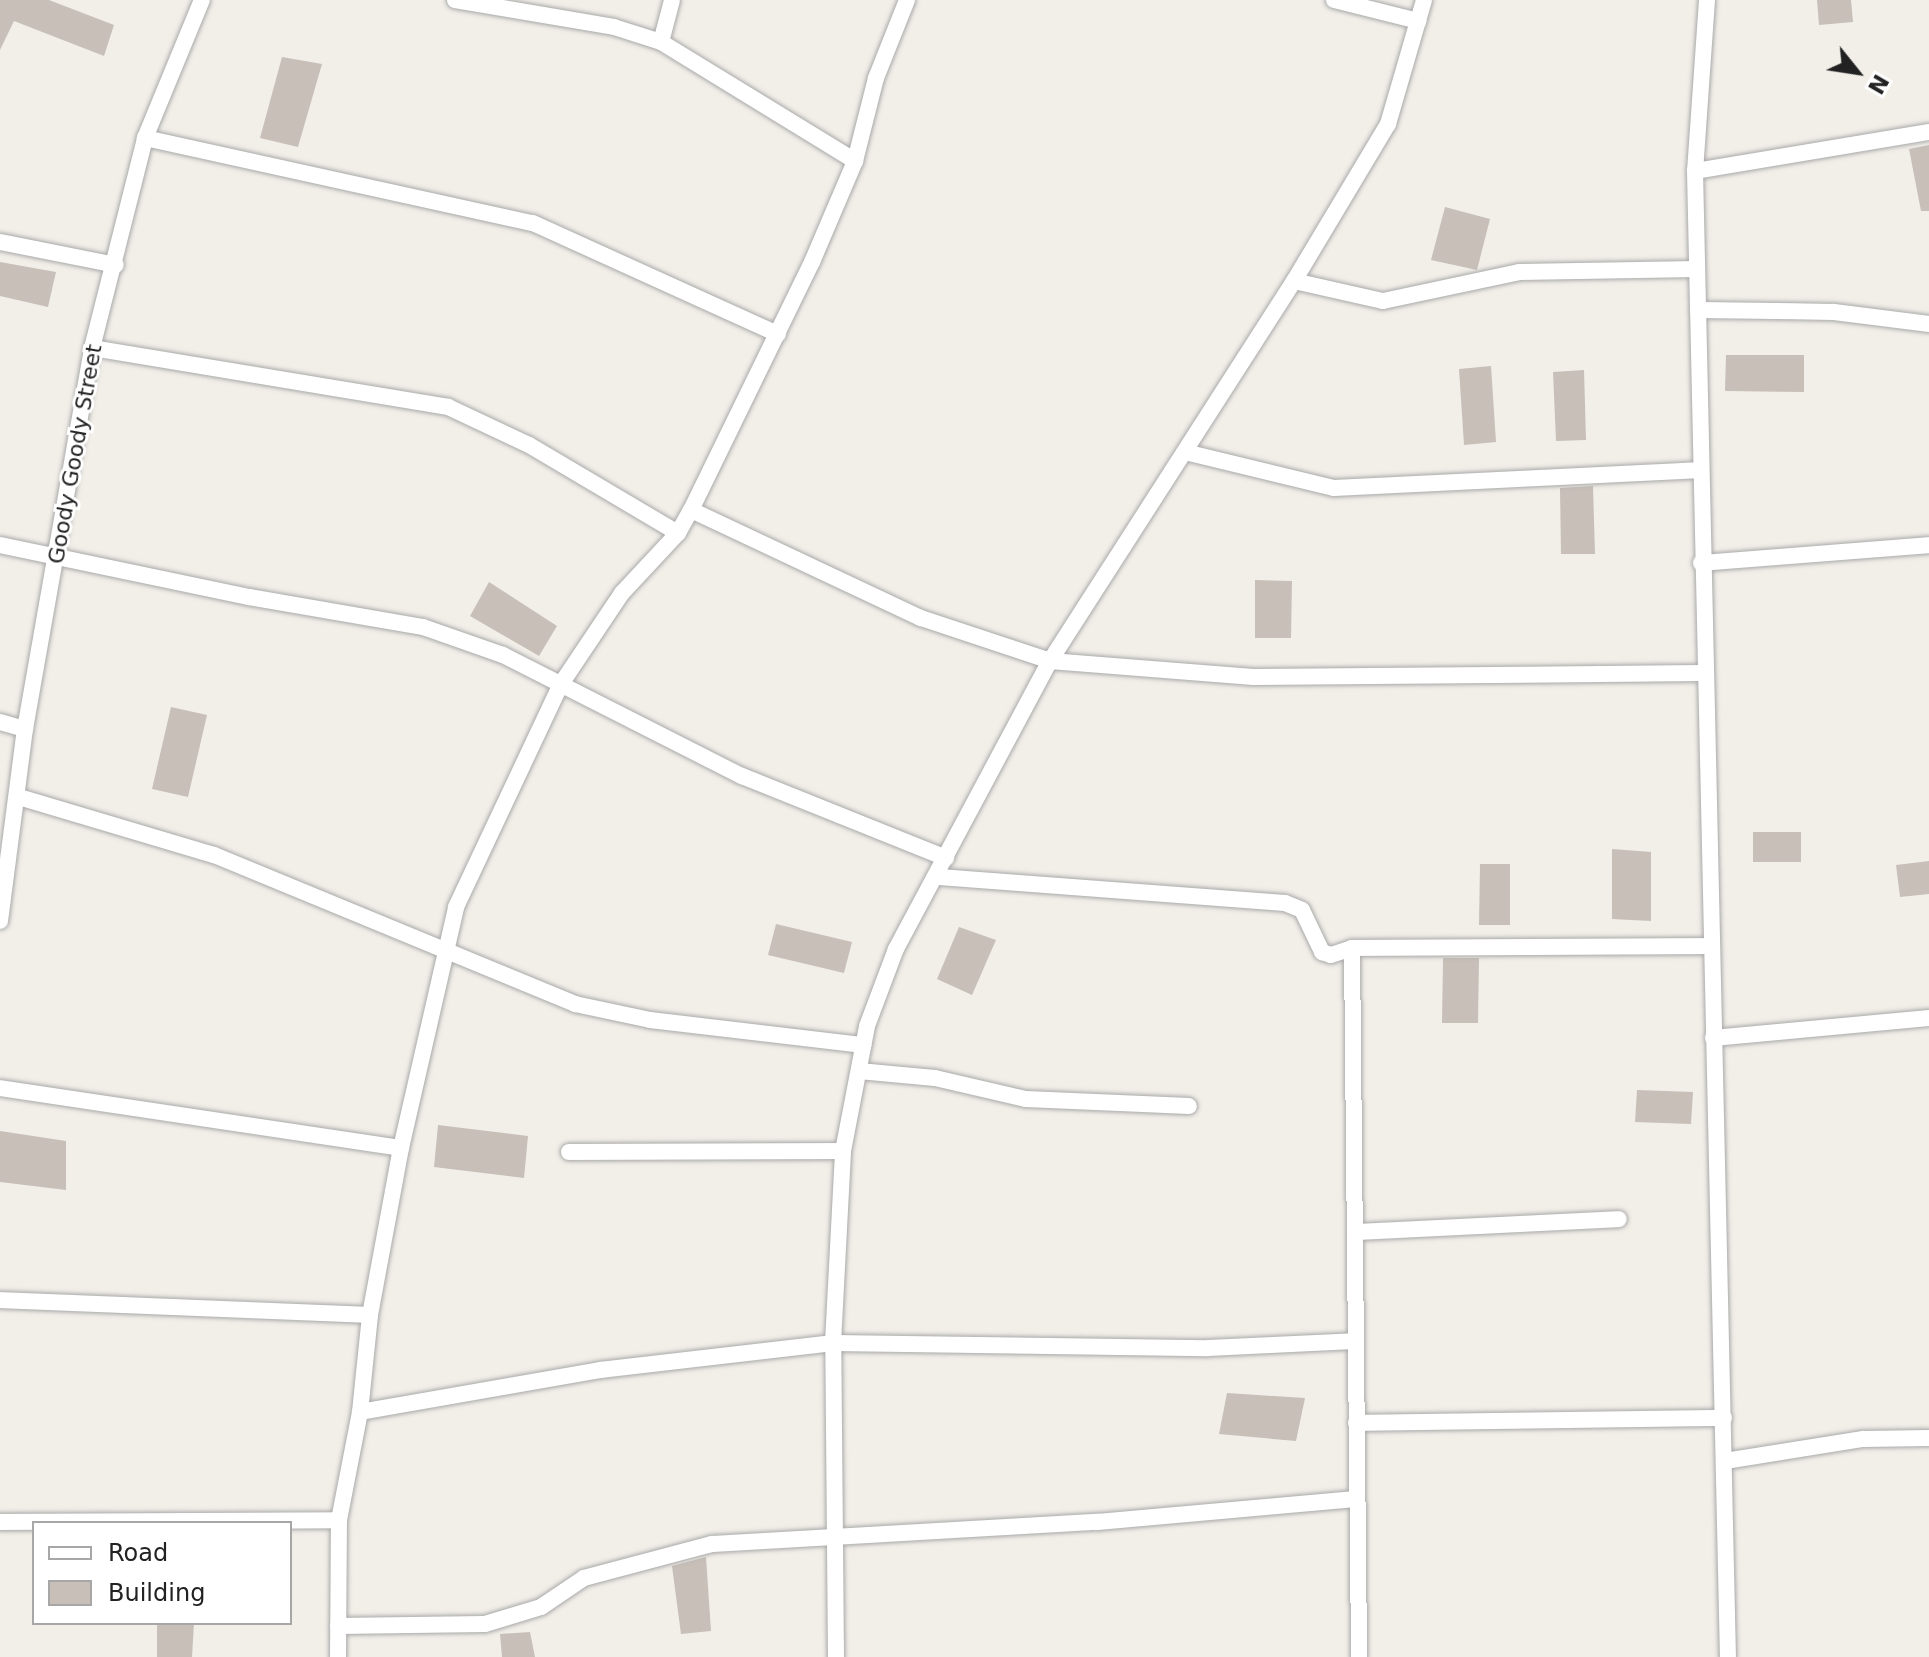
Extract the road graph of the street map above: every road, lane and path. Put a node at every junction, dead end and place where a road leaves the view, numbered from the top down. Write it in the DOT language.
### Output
graph roads {
  1 [pos="202,0"];
  2 [pos="455,0"];
  3 [pos="672,0"];
  4 [pos="907,0"];
  5 [pos="1334,0"];
  6 [pos="1424,0"];
  7 [pos="1707,0"];
  8 [pos="1418,21"];
  9 [pos="661,42"];
  10 [pos="1929,132"];
  11 [pos="145,138"];
  12 [pos="855,161"];
  13 [pos="1695,171"];
  14 [pos="0,242"];
  15 [pos="116,265"];
  16 [pos="1697,269"];
  17 [pos="1294,281"];
  18 [pos="1698,310"];
  19 [pos="1929,324"];
  20 [pos="778,334"];
  21 [pos="92,348"];
  22 [pos="1185,452"];
  23 [pos="1699,470"];
  24 [pos="691,510"];
  25 [pos="678,533"];
  26 [pos="0,545"];
  27 [pos="1929,545"];
  28 [pos="58,558"];
  29 [pos="1701,563"];
  30 [pos="1050,661"];
  31 [pos="1703,673"];
  32 [pos="561,684"];
  33 [pos="0,722"];
  34 [pos="25,729"];
  35 [pos="19,797"];
  36 [pos="946,858"];
  37 [pos="939,877"];
  38 [pos="1,916"];
  39 [pos="1710,946"];
  40 [pos="1352,948"];
  41 [pos="449,952"];
  42 [pos="1929,1018"];
  43 [pos="1713,1038"];
  44 [pos="864,1045"];
  45 [pos="859,1071"];
  46 [pos="0,1088"];
  47 [pos="1189,1106"];
  48 [pos="401,1148"];
  49 [pos="843,1151"];
  50 [pos="569,1152"];
  51 [pos="1619,1219"];
  52 [pos="1355,1232"];
  53 [pos="0,1300"];
  54 [pos="370,1315"];
  55 [pos="1354,1341"];
  56 [pos="833,1343"];
  57 [pos="360,1412"];
  58 [pos="1724,1418"];
  59 [pos="1356,1423"];
  60 [pos="1929,1438"];
  61 [pos="1725,1461"];
  62 [pos="1356,1499"];
  63 [pos="339,1520"];
  64 [pos="170,1521"];
  65 [pos="0,1522"];
  66 [pos="32,1522"];
  67 [pos="837,1538"];
  68 [pos="338,1626"];
  69 [pos="338,1657"];
  70 [pos="836,1657"];
  71 [pos="1359,1657"];
  72 [pos="1728,1657"];
  1 -- 11 [label="street, Goody Goody Street"];
  2 -- 9 [label="street"];
  3 -- 9 [label="street"];
  4 -- 12 [label="street"];
  5 -- 8 [label="street"];
  6 -- 8 [label="street"];
  7 -- 13 [label="street"];
  8 -- 17 [label="street"];
  9 -- 12 [label="street"];
  10 -- 13 [label="street"];
  11 -- 15 [label="street, Goody Goody Street"];
  11 -- 20 [label="street"];
  12 -- 20 [label="street"];
  13 -- 16 [label="street"];
  14 -- 15 [label="street"];
  15 -- 21 [label="street, Goody Goody Street"];
  16 -- 17 [label="street"];
  16 -- 18 [label="street"];
  17 -- 22 [label="street"];
  18 -- 19 [label="street"];
  18 -- 23 [label="street"];
  20 -- 24 [label="street"];
  21 -- 25 [label="street"];
  21 -- 28 [label="street, Goody Goody Street"];
  22 -- 23 [label="street"];
  22 -- 30 [label="street"];
  23 -- 29 [label="street"];
  24 -- 25 [label="street"];
  24 -- 30 [label="street"];
  25 -- 32 [label="street"];
  26 -- 28 [label="street"];
  27 -- 29 [label="street"];
  28 -- 32 [label="street"];
  28 -- 34 [label="street, Goody Goody Street"];
  29 -- 31 [label="street"];
  30 -- 31 [label="street"];
  30 -- 36 [label="street"];
  31 -- 39 [label="street"];
  32 -- 36 [label="street"];
  32 -- 41 [label="street"];
  33 -- 34 [label="street"];
  34 -- 35 [label="street, Goody Goody Street"];
  35 -- 38 [label="street, Goody Goody Street"];
  35 -- 41 [label="street"];
  36 -- 37 [label="street"];
  37 -- 40 [label="street"];
  37 -- 44 [label="street"];
  39 -- 40 [label="street"];
  39 -- 43 [label="street"];
  40 -- 52 [label="street"];
  41 -- 44 [label="street"];
  41 -- 48 [label="street"];
  42 -- 43 [label="street"];
  43 -- 58 [label="street"];
  44 -- 45 [label="street"];
  45 -- 47 [label="street"];
  45 -- 49 [label="street"];
  46 -- 48 [label="street"];
  48 -- 54 [label="street"];
  49 -- 50 [label="street"];
  49 -- 56 [label="street"];
  51 -- 52 [label="street"];
  52 -- 55 [label="street"];
  53 -- 54 [label="street"];
  54 -- 57 [label="street"];
  55 -- 56 [label="street"];
  55 -- 59 [label="street"];
  56 -- 57 [label="street"];
  56 -- 67 [label="street"];
  57 -- 63 [label="street"];
  58 -- 59 [label="street"];
  58 -- 61 [label="street"];
  59 -- 62 [label="street"];
  60 -- 61 [label="street"];
  61 -- 72 [label="street"];
  62 -- 67 [label="street"];
  62 -- 71 [label="street"];
  63 -- 64 [label="street"];
  63 -- 68 [label="street"];
  65 -- 66 [label="street"];
  67 -- 68 [label="street"];
  67 -- 70 [label="street"];
  68 -- 69 [label="street"];
}
